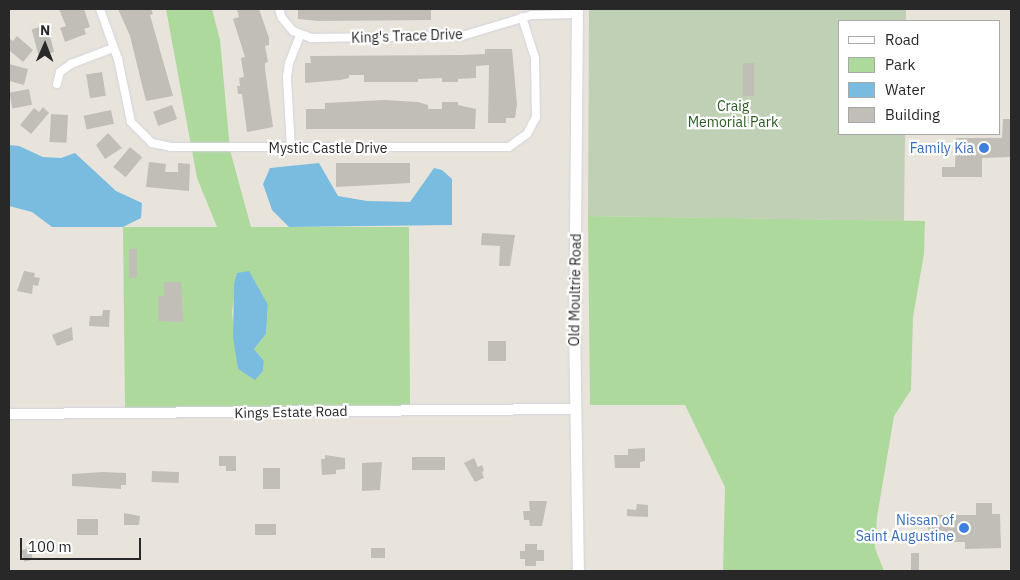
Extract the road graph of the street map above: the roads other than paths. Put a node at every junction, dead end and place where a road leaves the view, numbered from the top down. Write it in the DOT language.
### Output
graph roads {
  1 [pos="100,9"];
  2 [pos="279,9"];
  3 [pos="577,12"];
  4 [pos="522,17"];
  5 [pos="301,34"];
  6 [pos="113,48"];
  7 [pos="57,84"];
  8 [pos="291,149"];
  9 [pos="574,409"];
  10 [pos="9,414"];
  11 [pos="578,571"];
  1 -- 6 [label="street, Mystic Castle Drive"];
  2 -- 5 [label="street"];
  3 -- 4 [label="street, King's Trace Drive"];
  3 -- 9 [label="main road, Old Moultrie Road"];
  4 -- 5 [label="street, King's Trace Drive"];
  4 -- 8 [label="street, Mystic Castle Drive"];
  5 -- 8 [label="street"];
  6 -- 7 [label="street"];
  6 -- 8 [label="street, Mystic Castle Drive"];
  9 -- 10 [label="street, Kings Estate Road"];
  9 -- 11 [label="main road, Old Moultrie Road"];
}
